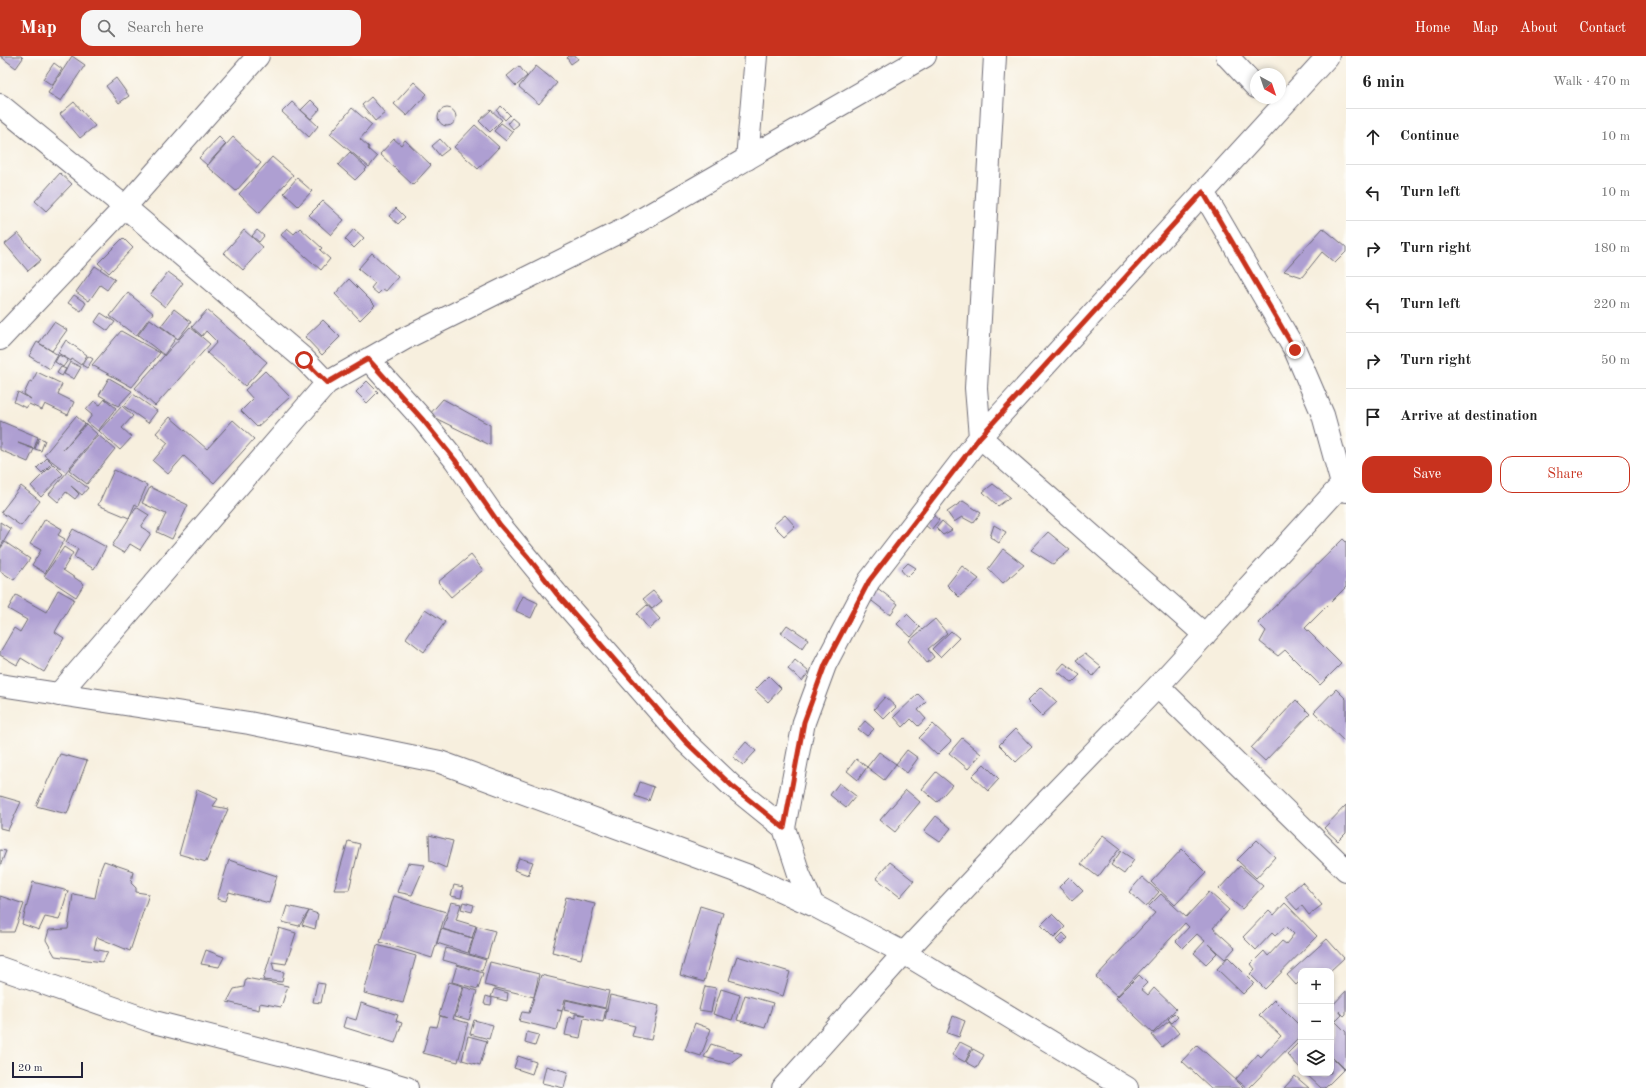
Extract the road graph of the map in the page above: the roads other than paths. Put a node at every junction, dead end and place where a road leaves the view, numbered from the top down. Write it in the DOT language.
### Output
graph roads {
  1 [pos="258,56"];
  2 [pos="756,56"];
  3 [pos="925,56"];
  4 [pos="995,56"];
  5 [pos="1226,56"];
  6 [pos="1328,56"];
  7 [pos="1250,81"];
  8 [pos="1286,92"];
  9 [pos="1272,104"];
  10 [pos="0,105"];
  11 [pos="747,159"];
  12 [pos="1203,192"];
  13 [pos="125,207"];
  14 [pos="0,339"];
  15 [pos="368,359"];
  16 [pos="327,383"];
  17 [pos="980,437"];
  18 [pos="1345,485"];
  19 [pos="1205,635"];
  20 [pos="0,685"];
  21 [pos="1158,686"];
  22 [pos="58,695"];
  23 [pos="784,828"];
  24 [pos="1346,870"];
  25 [pos="814,905"];
  26 [pos="904,953"];
  27 [pos="0,968"];
  28 [pos="407,1088"];
  29 [pos="783,1088"];
  30 [pos="1127,1088"];
  1 -- 13 [label="street"];
  2 -- 11 [label="street"];
  3 -- 11 [label="street"];
  4 -- 17 [label="street"];
  5 -- 7 [label="street"];
  6 -- 8 [label="street"];
  9 -- 12 [label="street"];
  10 -- 13 [label="street"];
  11 -- 15 [label="street"];
  12 -- 17 [label="street"];
  12 -- 18 [label="street"];
  13 -- 14 [label="street"];
  13 -- 16 [label="street"];
  15 -- 16 [label="street"];
  15 -- 23 [label="street"];
  16 -- 22 [label="street"];
  17 -- 19 [label="street"];
  17 -- 23 [label="street"];
  18 -- 19 [label="street"];
  19 -- 21 [label="street"];
  20 -- 22 [label="street"];
  21 -- 24 [label="street"];
  21 -- 26 [label="street"];
  22 -- 25 [label="street"];
  23 -- 25 [label="street"];
  25 -- 26 [label="street"];
  26 -- 29 [label="street"];
  26 -- 30 [label="street"];
  27 -- 28 [label="street"];
}
